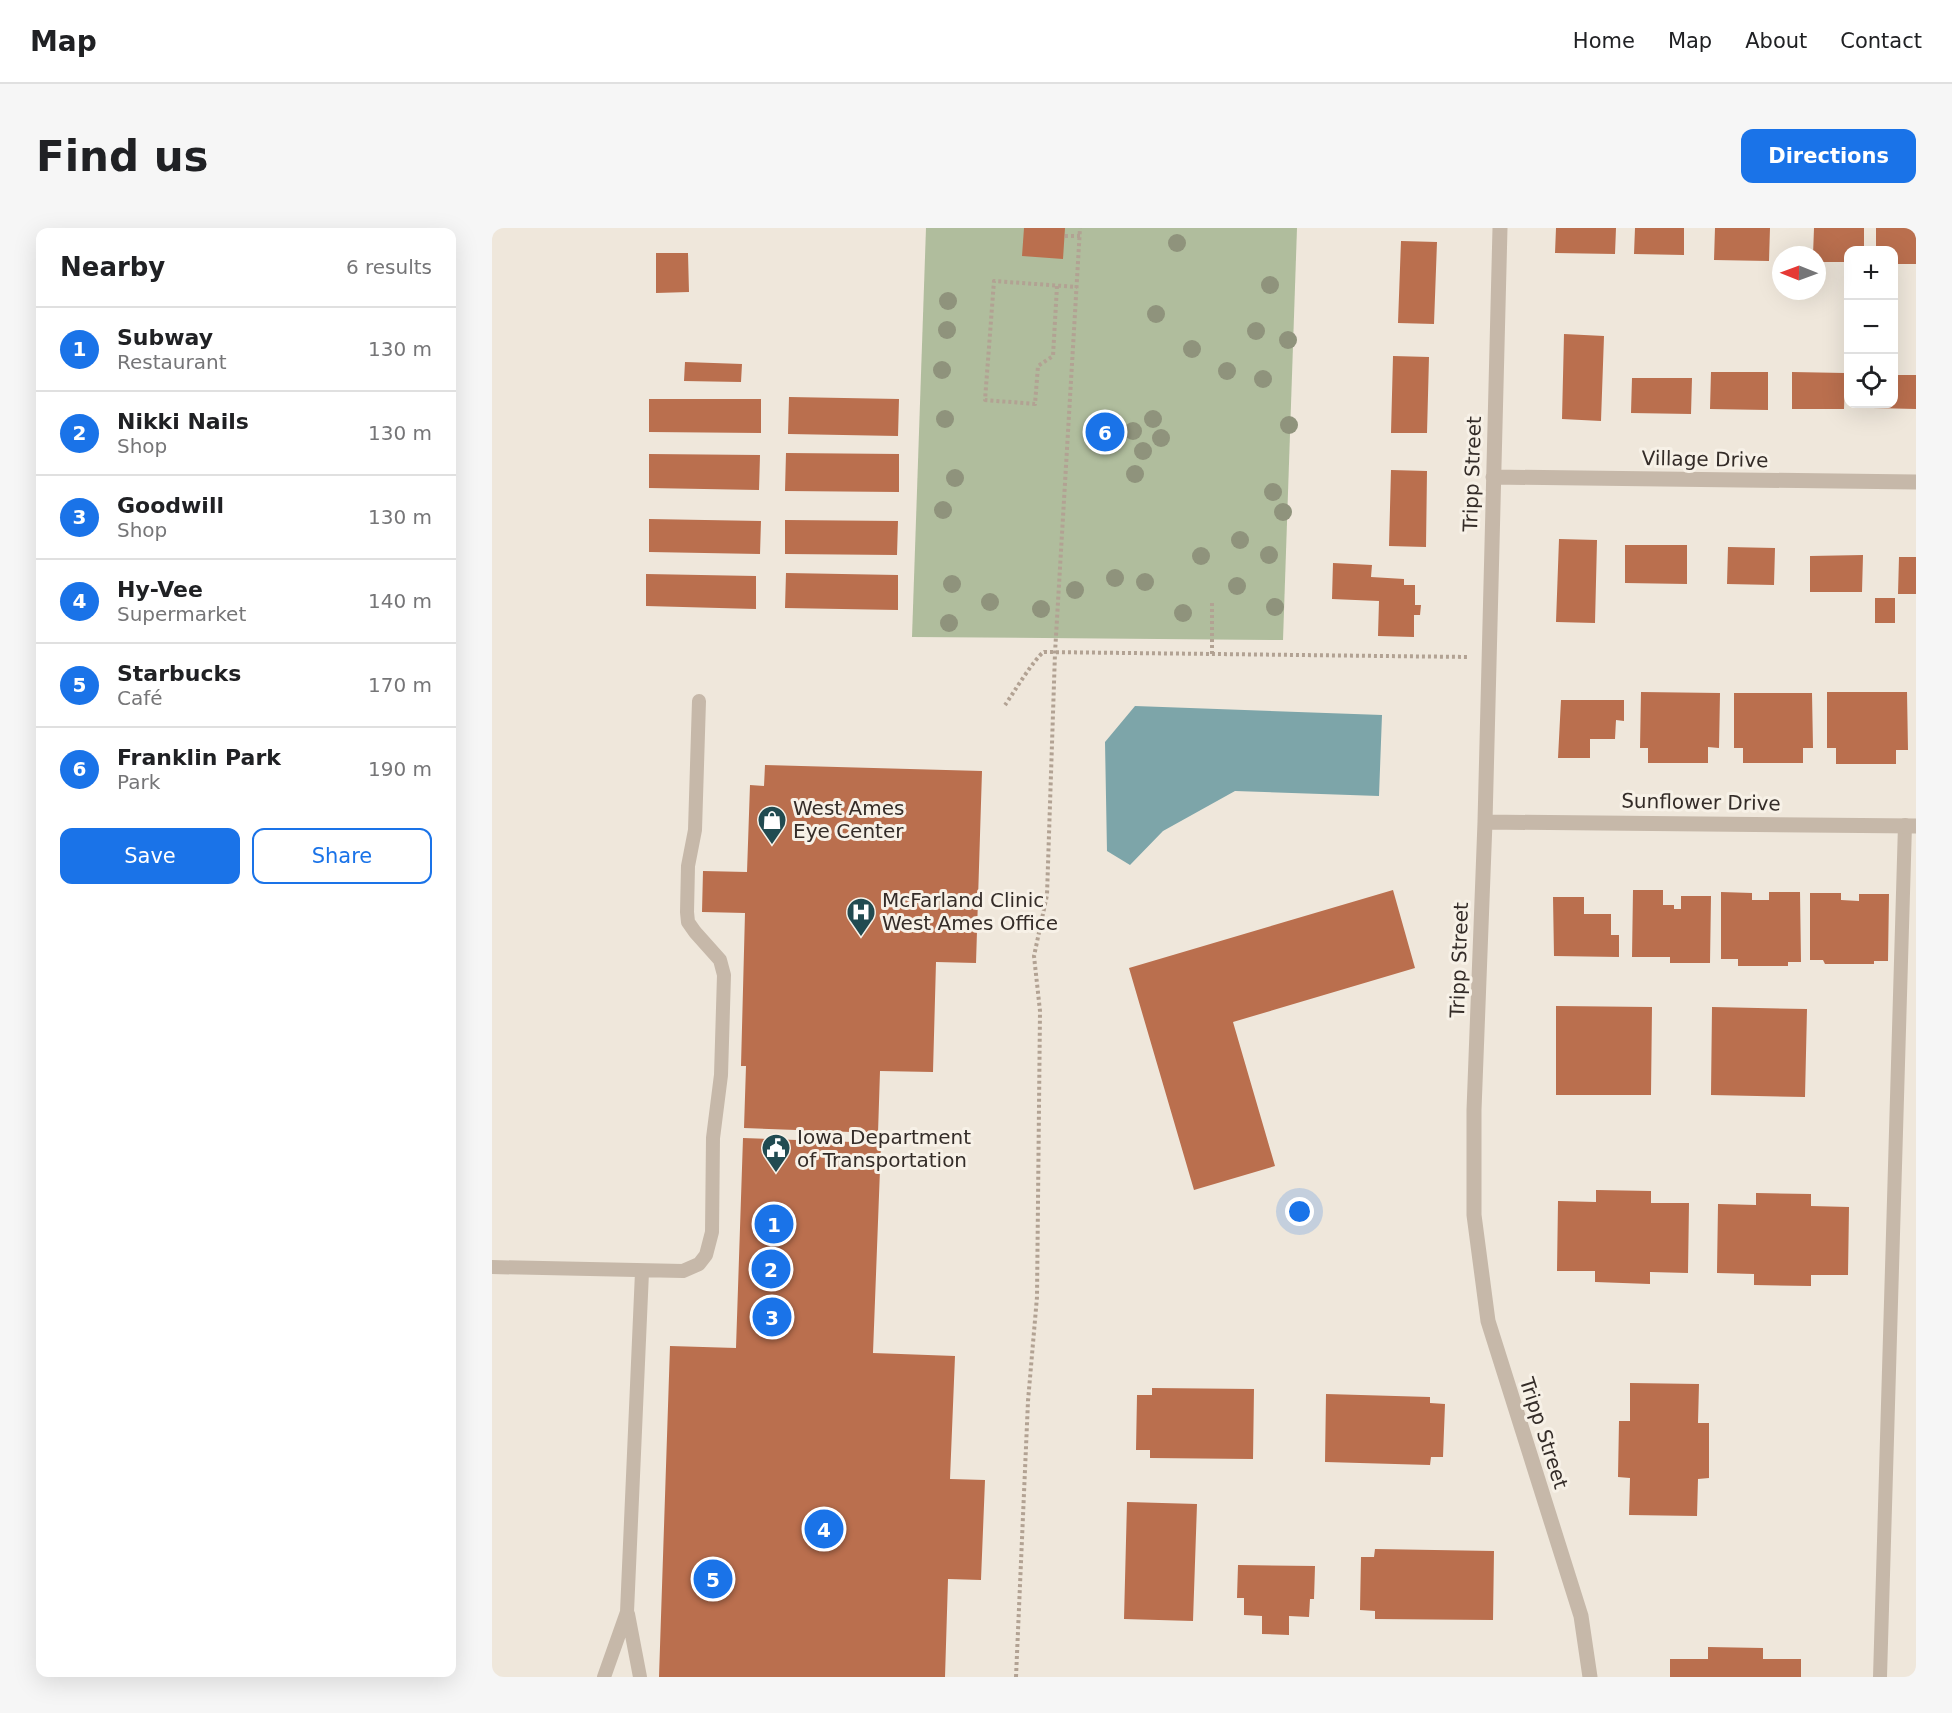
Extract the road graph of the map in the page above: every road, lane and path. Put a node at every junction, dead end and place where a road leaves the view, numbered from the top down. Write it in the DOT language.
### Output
graph roads {
  1 [pos="1080,228"];
  2 [pos="1500,228"];
  3 [pos="1065,236"];
  4 [pos="1080,236"];
  5 [pos="1057,286"];
  6 [pos="1077,287"];
  7 [pos="1493,477"];
  8 [pos="1916,482"];
  9 [pos="1212,600"];
  10 [pos="1055,653"];
  11 [pos="1212,654"];
  12 [pos="1469,657"];
  13 [pos="699,701"];
  14 [pos="1005,705"];
  15 [pos="1485,822"];
  16 [pos="1911,826"];
  17 [pos="492,1267"];
  18 [pos="642,1272"];
  19 [pos="627,1612"];
  20 [pos="604,1677"];
  21 [pos="640,1677"];
  22 [pos="1016,1677"];
  23 [pos="1590,1677"];
  24 [pos="1880,1677"];
  1 -- 4 [label="path"];
  2 -- 7 [label="street, Tripp Street"];
  3 -- 4 [label="path"];
  4 -- 6 [label="path"];
  5 -- 5 [label="path"];
  5 -- 6 [label="path"];
  6 -- 10 [label="path"];
  7 -- 8 [label="street, Village Drive"];
  7 -- 15 [label="street, Tripp Street"];
  9 -- 11 [label="path"];
  10 -- 11 [label="path"];
  10 -- 14 [label="path"];
  10 -- 22 [label="path"];
  11 -- 12 [label="path"];
  13 -- 18 [label="lane"];
  15 -- 16 [label="street, Sunflower Drive"];
  15 -- 23 [label="street, Tripp Street"];
  16 -- 24 [label="lane"];
  17 -- 18 [label="lane"];
  18 -- 19 [label="lane"];
  19 -- 20 [label="lane"];
  19 -- 21 [label="lane"];
}
